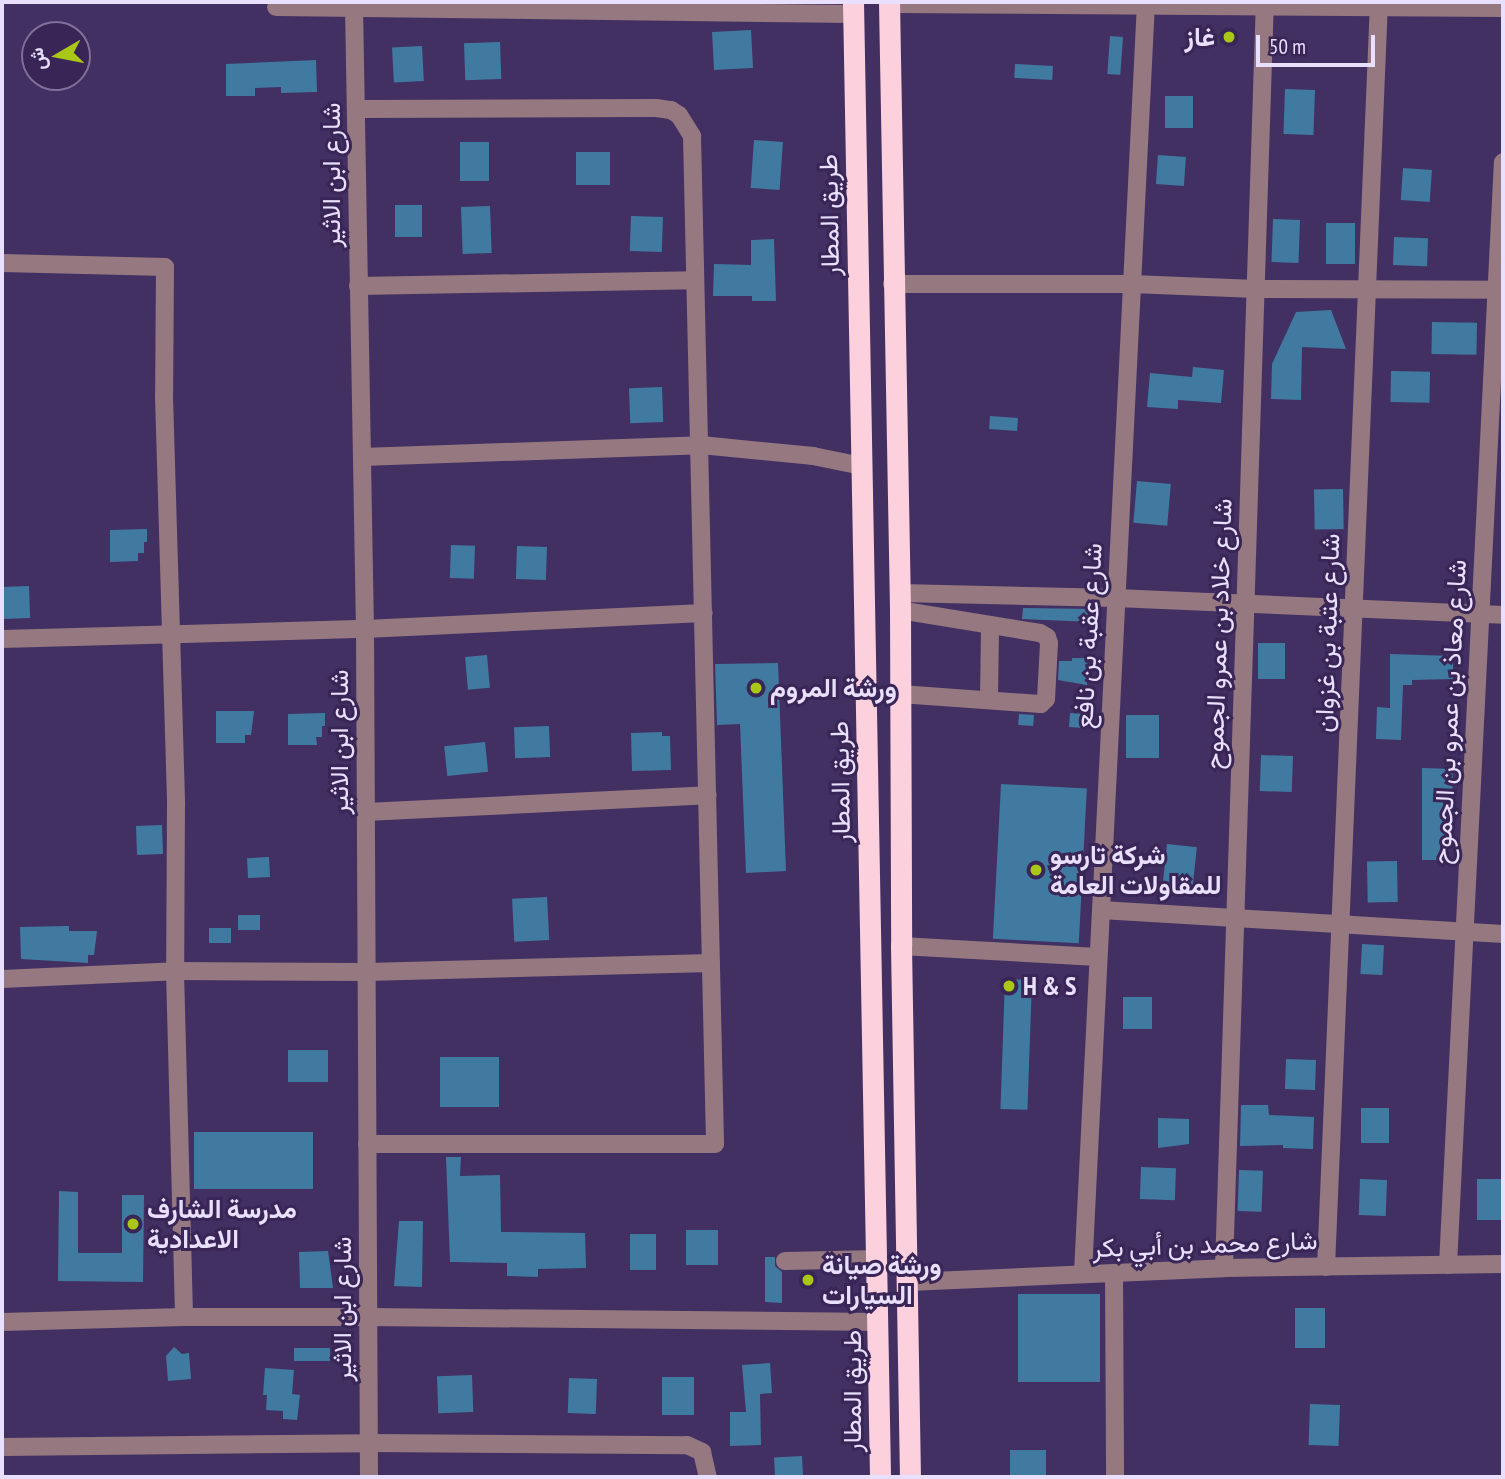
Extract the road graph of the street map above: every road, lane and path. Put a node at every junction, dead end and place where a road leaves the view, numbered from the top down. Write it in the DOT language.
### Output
graph roads {
  1 [pos="889,3"];
  2 [pos="1146,3"];
  3 [pos="1265,4"];
  4 [pos="1379,4"];
  5 [pos="354,6"];
  6 [pos="276,7"];
  7 [pos="853,8"];
  8 [pos="1503,8"];
  9 [pos="357,109"];
  10 [pos="1503,162"];
  11 [pos="2,263"];
  12 [pos="694,280"];
  13 [pos="892,284"];
  14 [pos="1132,284"];
  15 [pos="358,286"];
  16 [pos="1256,289"];
  17 [pos="1367,289"];
  18 [pos="1500,290"];
  19 [pos="701,445"];
  20 [pos="362,457"];
  21 [pos="862,466"];
  22 [pos="1116,598"];
  23 [pos="900,601"];
  24 [pos="1246,603"];
  25 [pos="1354,610"];
  26 [pos="704,612"];
  27 [pos="1481,613"];
  28 [pos="1503,615"];
  29 [pos="990,625"];
  30 [pos="365,629"];
  31 [pos="172,635"];
  32 [pos="2,639"];
  33 [pos="900,694"];
  34 [pos="989,700"];
  35 [pos="708,795"];
  36 [pos="366,812"];
  37 [pos="1101,910"];
  38 [pos="1235,918"];
  39 [pos="1340,926"];
  40 [pos="1464,932"];
  41 [pos="1503,934"];
  42 [pos="901,946"];
  43 [pos="1098,957"];
  44 [pos="711,963"];
  45 [pos="176,971"];
  46 [pos="366,972"];
  47 [pos="2,978"];
  48 [pos="367,1144"];
  49 [pos="878,1259"];
  50 [pos="785,1261"];
  51 [pos="1503,1264"];
  52 [pos="1448,1265"];
  53 [pos="1326,1266"];
  54 [pos="1224,1268"];
  55 [pos="1083,1273"];
  56 [pos="1114,1273"];
  57 [pos="909,1282"];
  58 [pos="184,1317"];
  59 [pos="368,1317"];
  60 [pos="2,1322"];
  61 [pos="879,1322"];
  62 [pos="369,1443"];
  63 [pos="2,1447"];
  64 [pos="369,1477"];
  65 [pos="708,1477"];
  66 [pos="880,1477"];
  67 [pos="911,1477"];
  68 [pos="1115,1477"];
  1 -- 2 [label="street"];
  1 -- 13 [label="highway"];
  2 -- 3 [label="street"];
  2 -- 14 [label="street, شارع عقبة بن نافع"];
  3 -- 4 [label="street"];
  3 -- 16 [label="street, شارع خلاد بن عمرو الجموح"];
  4 -- 8 [label="street"];
  4 -- 17 [label="street, شارع عتبة بن غزوان"];
  5 -- 6 [label="street"];
  5 -- 7 [label="street"];
  5 -- 9 [label="street, شارع ابن الاثير"];
  7 -- 21 [label="highway, طريق المطار"];
  9 -- 12 [label="street"];
  9 -- 15 [label="street, شارع ابن الاثير"];
  10 -- 18 [label="street, شارع معاذ بن عمرو بن الجموح"];
  11 -- 31 [label="street"];
  12 -- 15 [label="street"];
  12 -- 19 [label="street"];
  13 -- 14 [label="street"];
  13 -- 23 [label="highway"];
  14 -- 16 [label="street"];
  14 -- 22 [label="street, شارع عقبة بن نافع"];
  15 -- 20 [label="street, شارع ابن الاثير"];
  16 -- 17 [label="street"];
  16 -- 24 [label="street, شارع خلاد بن عمرو الجموح"];
  17 -- 18 [label="street"];
  17 -- 25 [label="street, شارع عتبة بن غزوان"];
  18 -- 27 [label="street, شارع معاذ بن عمرو بن الجموح"];
  19 -- 20 [label="street"];
  19 -- 21 [label="street"];
  19 -- 26 [label="street"];
  20 -- 30 [label="street, شارع ابن الاثير"];
  21 -- 49 [label="highway, طريق المطار"];
  22 -- 23 [label="street"];
  22 -- 24 [label="street"];
  22 -- 37 [label="street, شارع عقبة بن نافع"];
  23 -- 29 [label="street"];
  23 -- 33 [label="highway"];
  24 -- 25 [label="street"];
  24 -- 38 [label="street, شارع خلاد بن عمرو الجموح"];
  25 -- 27 [label="street"];
  25 -- 39 [label="street, شارع عتبة بن غزوان"];
  26 -- 30 [label="street"];
  26 -- 35 [label="street"];
  27 -- 28 [label="street"];
  27 -- 40 [label="street, شارع معاذ بن عمرو بن الجموح"];
  29 -- 34 [label="street"];
  29 -- 34 [label="street"];
  30 -- 31 [label="street"];
  30 -- 36 [label="street, شارع ابن الاثير"];
  31 -- 32 [label="street"];
  31 -- 45 [label="street"];
  33 -- 34 [label="street"];
  33 -- 42 [label="highway"];
  35 -- 36 [label="street"];
  35 -- 44 [label="street"];
  36 -- 46 [label="street, شارع ابن الاثير"];
  37 -- 38 [label="street"];
  37 -- 43 [label="street, شارع عقبة بن نافع"];
  38 -- 39 [label="street"];
  38 -- 54 [label="street, شارع خلاد بن عمرو الجموح"];
  39 -- 40 [label="street"];
  39 -- 53 [label="street, شارع عتبة بن غزوان"];
  40 -- 41 [label="street"];
  40 -- 52 [label="street, شارع معاذ بن عمرو بن الجموح"];
  42 -- 43 [label="street"];
  42 -- 57 [label="highway"];
  43 -- 55 [label="street, شارع عقبة بن نافع"];
  44 -- 46 [label="street"];
  44 -- 48 [label="street"];
  45 -- 46 [label="street"];
  45 -- 47 [label="street"];
  45 -- 58 [label="street"];
  46 -- 48 [label="street, شارع ابن الاثير"];
  48 -- 59 [label="street, شارع ابن الاثير"];
  49 -- 50 [label="street"];
  49 -- 61 [label="highway, طريق المطار"];
  51 -- 52 [label="street, شارع محمد بن أبي بكر"];
  52 -- 53 [label="street, شارع محمد بن أبي بكر"];
  53 -- 54 [label="street, شارع محمد بن أبي بكر"];
  54 -- 56 [label="street, شارع محمد بن أبي بكر"];
  55 -- 56 [label="street, شارع محمد بن أبي بكر"];
  55 -- 57 [label="street, شارع محمد بن أبي بكر"];
  56 -- 68 [label="street"];
  57 -- 67 [label="highway"];
  58 -- 59 [label="street"];
  58 -- 60 [label="street"];
  59 -- 61 [label="street"];
  59 -- 62 [label="street, شارع ابن الاثير"];
  61 -- 66 [label="highway, طريق المطار"];
  62 -- 63 [label="street"];
  62 -- 64 [label="street, شارع ابن الاثير"];
  62 -- 65 [label="street"];
}
